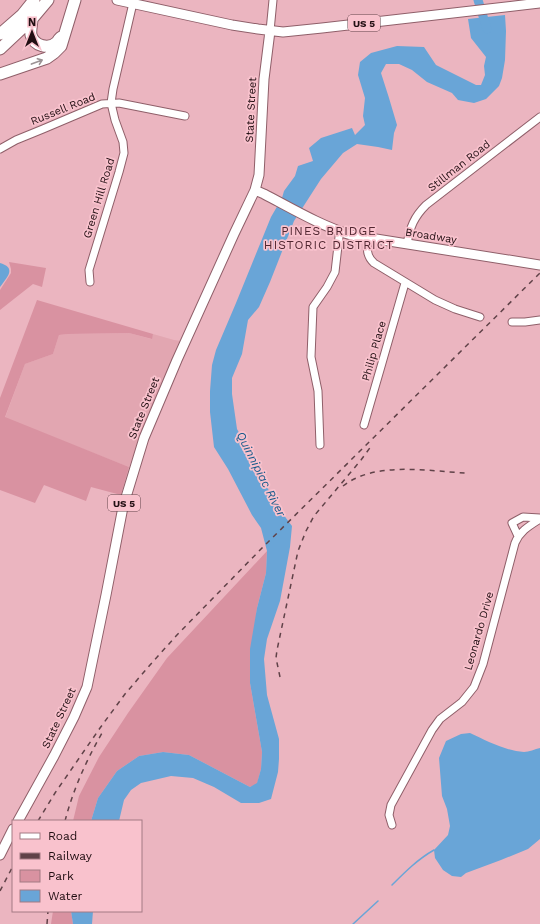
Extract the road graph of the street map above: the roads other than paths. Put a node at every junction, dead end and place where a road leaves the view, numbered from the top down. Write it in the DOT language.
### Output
graph roads {
  1 [pos="34,0"];
  2 [pos="48,0"];
  3 [pos="75,0"];
  4 [pos="117,0"];
  5 [pos="273,0"];
  6 [pos="540,3"];
  7 [pos="133,4"];
  8 [pos="32,19"];
  9 [pos="67,26"];
  10 [pos="270,31"];
  11 [pos="0,34"];
  12 [pos="0,49"];
  13 [pos="0,74"];
  14 [pos="111,103"];
  15 [pos="185,116"];
  16 [pos="540,117"];
  17 [pos="0,149"];
  18 [pos="255,190"];
  19 [pos="341,231"];
  20 [pos="368,238"];
  21 [pos="407,244"];
  22 [pos="540,265"];
  23 [pos="90,282"];
  24 [pos="405,283"];
  25 [pos="480,317"];
  26 [pos="540,320"];
  27 [pos="512,322"];
  28 [pos="364,426"];
  29 [pos="320,445"];
  30 [pos="540,518"];
  31 [pos="518,536"];
  32 [pos="19,820"];
  33 [pos="392,825"];
  34 [pos="12,831"];
  35 [pos="0,855"];
  1 -- 11 [label="highway"];
  2 -- 8 [label="highway"];
  3 -- 9 [label="highway"];
  4 -- 7 [label="main road"];
  5 -- 10 [label="street, State Street"];
  6 -- 10 [label="main road, US 5"];
  7 -- 10 [label="main road"];
  7 -- 14 [label="street, Green Hill Road"];
  8 -- 9 [label="highway"];
  8 -- 12 [label="highway"];
  13 -- 9 [label="highway, one-way"];
  10 -- 18 [label="main road, State Street / US 5"];
  14 -- 15 [label="street, Russell Road"];
  14 -- 17 [label="street, Russell Road"];
  14 -- 23 [label="street, Green Hill Road"];
  16 -- 21 [label="street, Stillman Road"];
  18 -- 19 [label="main road, Broadway"];
  18 -- 32 [label="main road, State Street / US 5"];
  19 -- 20 [label="main road, Broadway"];
  19 -- 29 [label="street"];
  20 -- 21 [label="main road, Broadway"];
  20 -- 24 [label="street"];
  21 -- 22 [label="main road, Broadway"];
  24 -- 25 [label="street"];
  24 -- 28 [label="street, Philip Place"];
  26 -- 27 [label="street"];
  30 -- 31 [label="street"];
  30 -- 31 [label="street"];
  31 -- 33 [label="street, Leonardo Drive"];
  34 -- 35 [label="main road"];
}
